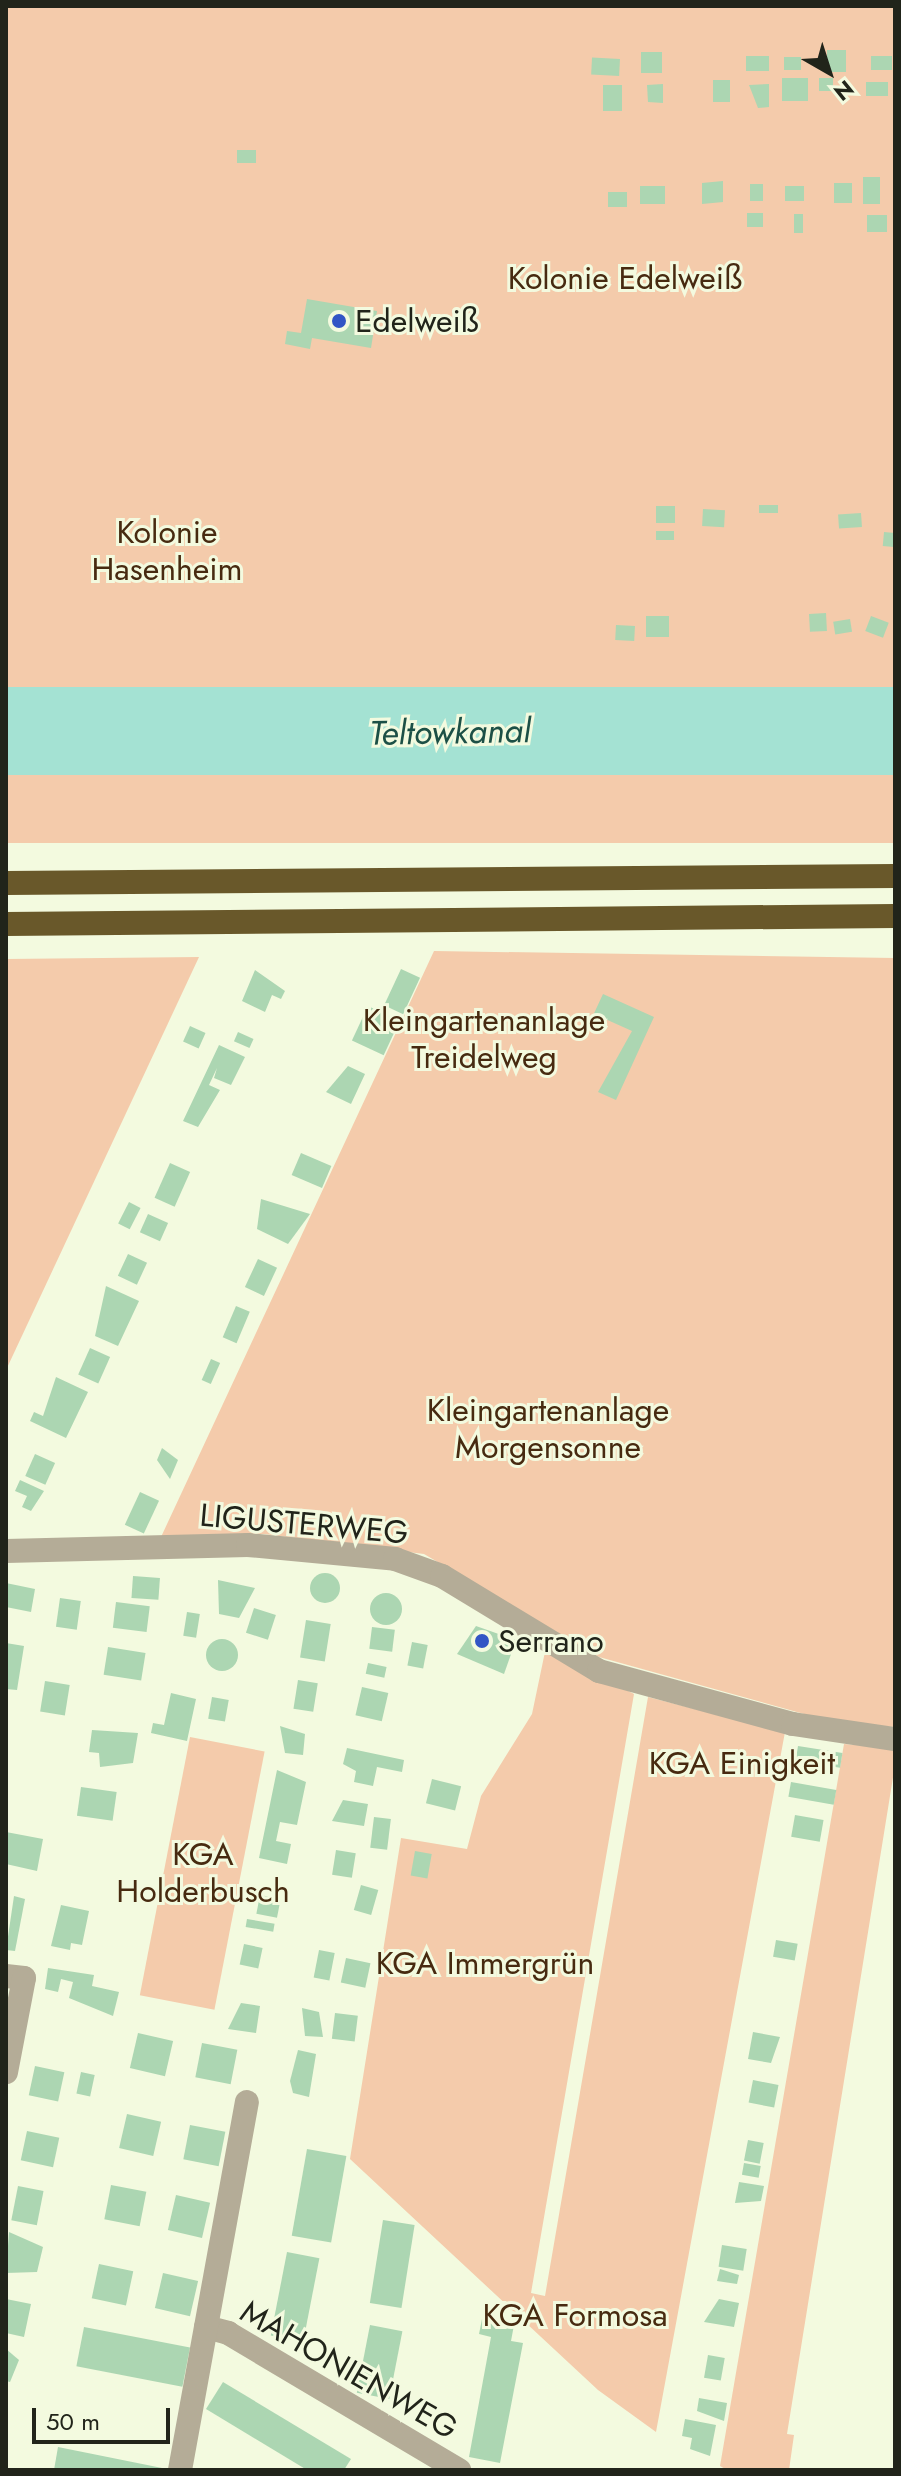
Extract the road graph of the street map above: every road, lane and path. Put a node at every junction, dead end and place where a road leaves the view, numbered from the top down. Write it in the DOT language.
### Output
graph roads {
  1 [pos="895,876"];
  2 [pos="6,883"];
  3 [pos="895,916"];
  4 [pos="6,924"];
  5 [pos="6,1551"];
  6 [pos="895,1739"];
  7 [pos="15,1977"];
  8 [pos="6,2072"];
  9 [pos="247,2102"];
  10 [pos="206,2327"];
  11 [pos="180,2470"];
  12 [pos="459,2470"];
  1 -- 2 [label="highway"];
  3 -- 4 [label="highway"];
  5 -- 6 [label="street, LIGUSTERWEG"];
  7 -- 8 [label="street"];
  9 -- 10 [label="street, MAHONIENWEG"];
  10 -- 11 [label="street, MAHONIENWEG"];
  10 -- 12 [label="street, MAHONIENWEG"];
}
